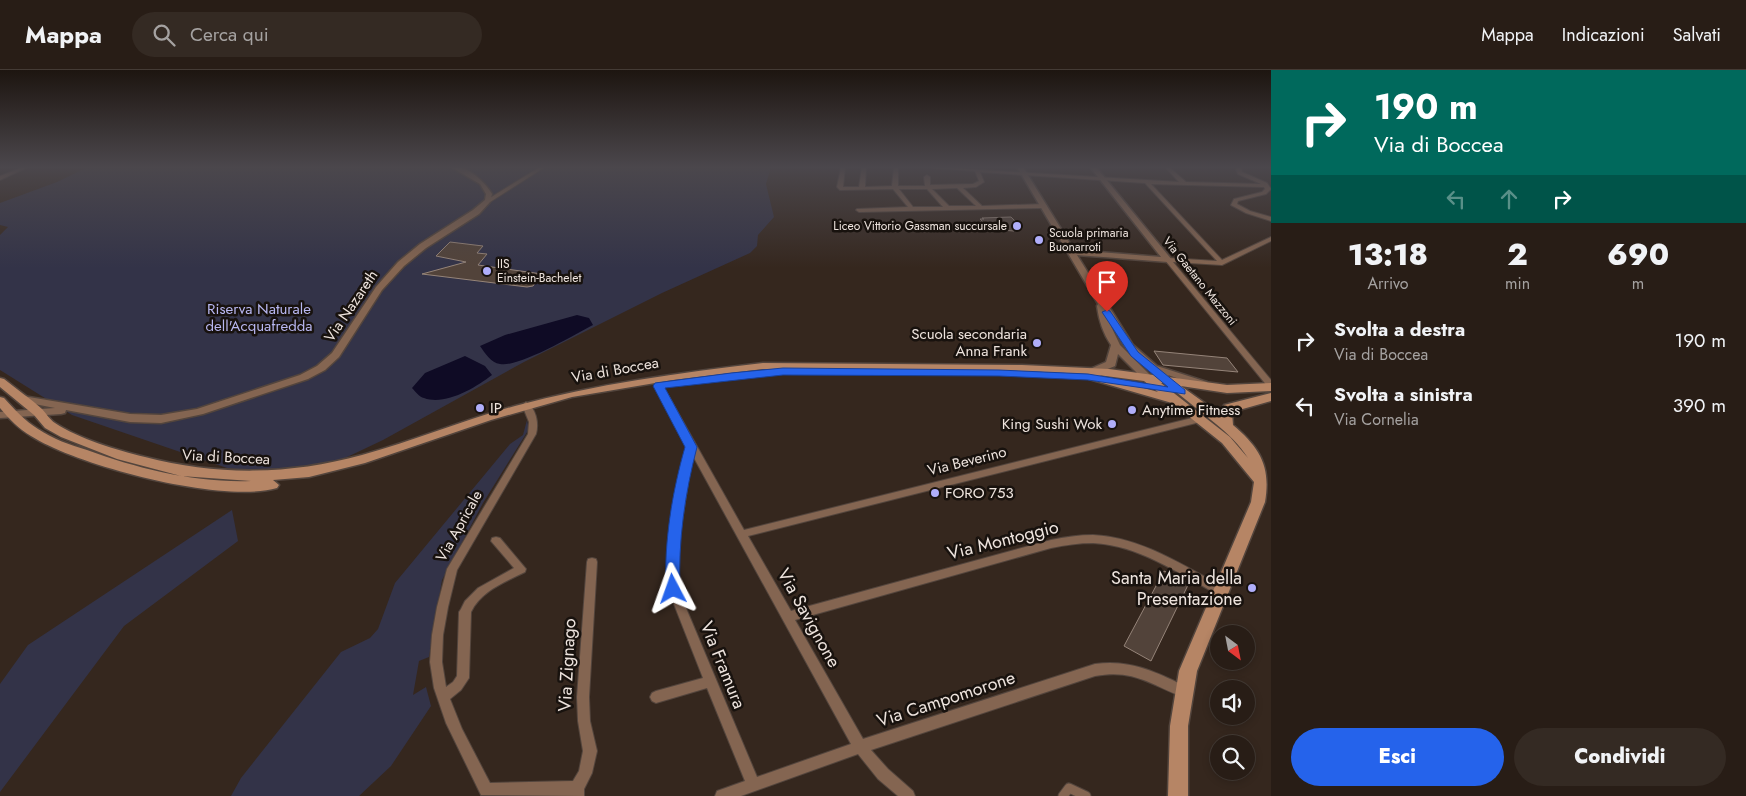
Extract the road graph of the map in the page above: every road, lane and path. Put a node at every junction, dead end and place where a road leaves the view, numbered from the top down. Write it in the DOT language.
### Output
graph roads {
  1 [pos="488,201"];
  2 [pos="905,201"];
  3 [pos="941,201"];
  4 [pos="974,201"];
  5 [pos="1041,201"];
  6 [pos="1121,201"];
  7 [pos="1164,201"];
  8 [pos="1237,201"];
  9 [pos="1044,206"];
  10 [pos="980,207"];
  11 [pos="911,208"];
  12 [pos="947,208"];
  13 [pos="859,210"];
  14 [pos="1271,219"];
  15 [pos="1271,239"];
  16 [pos="1072,252"];
  17 [pos="1168,260"];
  18 [pos="1222,263"];
  19 [pos="1101,304"];
  20 [pos="1115,346"];
  21 [pos="1143,361"];
  22 [pos="1093,374"];
  23 [pos="1148,378"];
  24 [pos="0,381"];
  25 [pos="1165,385"];
  26 [pos="659,386"];
  27 [pos="1271,386"];
  28 [pos="1214,387"];
  29 [pos="1181,392"];
  30 [pos="1271,396"];
  31 [pos="23,399"];
  32 [pos="0,401"];
  33 [pos="528,408"];
  34 [pos="86,410"];
  35 [pos="38,412"];
  36 [pos="6,414"];
  37 [pos="1200,419"];
  38 [pos="53,428"];
  39 [pos="1227,428"];
  40 [pos="691,447"];
  41 [pos="1259,479"];
  42 [pos="742,534"];
  43 [pos="496,541"];
  44 [pos="592,562"];
  45 [pos="1221,591"];
  46 [pos="788,617"];
  47 [pos="711,681"];
  48 [pos="1183,691"];
  49 [pos="443,696"];
  50 [pos="656,697"];
  51 [pos="860,747"];
  52 [pos="753,785"];
  53 [pos="577,792"];
  54 [pos="485,793"];
  55 [pos="722,796"];
  56 [pos="908,796"];
  57 [pos="1063,796"];
  58 [pos="1086,796"];
  59 [pos="1178,796"];
  1 -- 34 [label="street, Via Nazareth"];
  2 -- 11 [label="street"];
  3 -- 12 [label="street"];
  4 -- 10 [label="street"];
  5 -- 9 [label="street"];
  6 -- 17 [label="street, Via Gaetano Mazzoni"];
  7 -- 18 [label="street"];
  8 -- 14 [label="street"];
  9 -- 10 [label="street"];
  9 -- 16 [label="street"];
  10 -- 12 [label="street"];
  11 -- 12 [label="street"];
  11 -- 13 [label="street"];
  15 -- 18 [label="street"];
  16 -- 17 [label="street"];
  16 -- 19 [label="street"];
  17 -- 18 [label="street"];
  17 -- 27 [label="street, Via Gaetano Mazzoni"];
  19 -- 20 [label="street"];
  19 -- 21 [label="street"];
  20 -- 22 [label="street"];
  20 -- 23 [label="street"];
  21 -- 25 [label="street"];
  21 -- 28 [label="street"];
  22 -- 23 [label="main road, Via di Boccea"];
  22 -- 25 [label="main road, Via di Boccea"];
  22 -- 26 [label="main road, Via di Boccea"];
  22 -- 33 [label="main road, Via di Boccea"];
  22 -- 37 [label="main road"];
  23 -- 25 [label="main road"];
  24 -- 31 [label="main road, Via di Boccea"];
  25 -- 28 [label="main road, Via di Boccea"];
  25 -- 29 [label="main road, Via di Boccea"];
  25 -- 37 [label="main road"];
  26 -- 33 [label="main road, Via di Boccea"];
  26 -- 40 [label="street"];
  27 -- 28 [label="main road, Via di Boccea"];
  29 -- 30 [label="main road, Via di Boccea"];
  29 -- 39 [label="main road"];
  30 -- 39 [label="main road"];
  31 -- 34 [label="street, Via Nazareth"];
  31 -- 35 [label="main road, Via di Boccea"];
  32 -- 36 [label="main road, Via di Boccea"];
  33 -- 36 [label="main road, Via di Boccea"];
  33 -- 38 [label="main road, Via di Boccea"];
  33 -- 49 [label="street, Via Apricale"];
  34 -- 35 [label="street, Via Nazareth"];
  34 -- 38 [label="street, Via Nazareth"];
  35 -- 36 [label="street, Via Nazareth"];
  35 -- 38 [label="main road, Via di Boccea"];
  37 -- 41 [label="main road"];
  37 -- 42 [label="street, Via Beverino"];
  39 -- 41 [label="main road"];
  40 -- 42 [label="street, Via Savignone"];
  40 -- 47 [label="street, Via Framura"];
  41 -- 45 [label="main road"];
  42 -- 46 [label="street, Via Savignone"];
  43 -- 49 [label="street"];
  44 -- 53 [label="street, Via Zignago"];
  45 -- 46 [label="street, Via Montoggio"];
  45 -- 48 [label="main road"];
  46 -- 51 [label="street, Via Savignone"];
  47 -- 50 [label="street"];
  47 -- 52 [label="street, Via Framura"];
  48 -- 51 [label="street, Via Campomorone"];
  48 -- 59 [label="main road"];
  49 -- 54 [label="street, Via Apricale"];
  51 -- 52 [label="street, Via Campomorone"];
  51 -- 56 [label="street, Via Savignone"];
  52 -- 55 [label="street, Via Campomorone"];
  53 -- 54 [label="street, Via Apricale"];
  57 -- 58 [label="street"];
}
